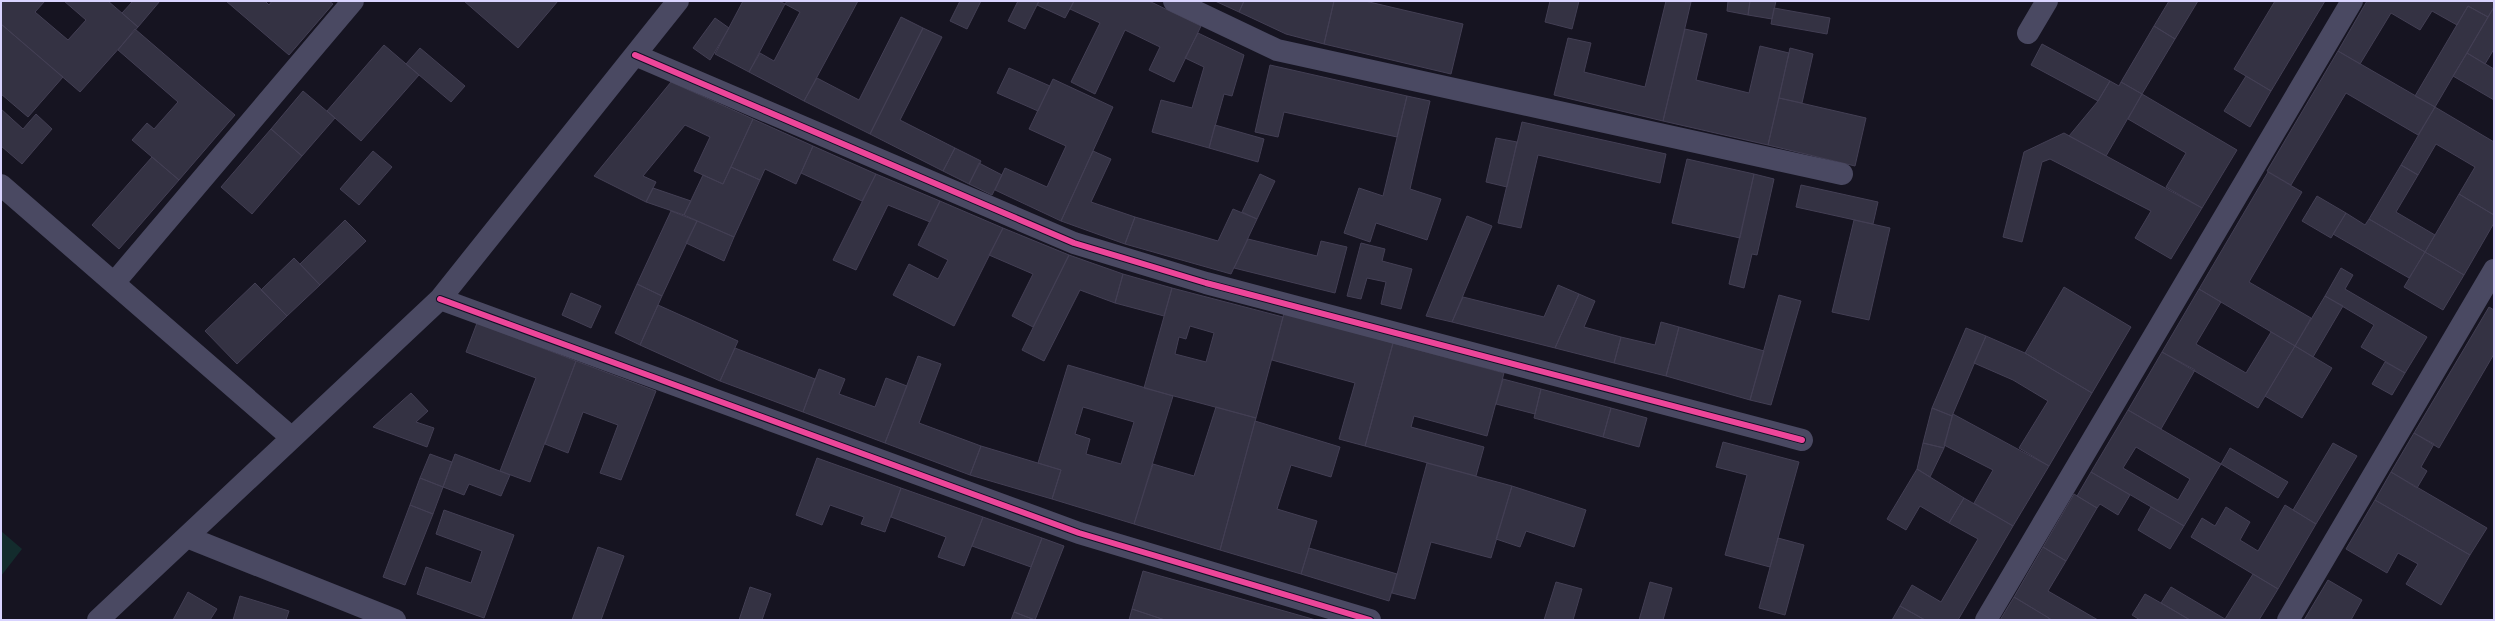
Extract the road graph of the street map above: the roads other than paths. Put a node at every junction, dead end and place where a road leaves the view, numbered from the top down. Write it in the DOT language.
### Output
graph roads {
  1 [pos="353,1"];
  2 [pos="678,1"];
  3 [pos="1174,1"];
  4 [pos="2047,1"];
  5 [pos="2352,1"];
  6 [pos="2028,33"];
  7 [pos="635,55"];
  8 [pos="1842,174"];
  9 [pos="1,184"];
  10 [pos="2494,270"];
  11 [pos="114,283"];
  12 [pos="440,299"];
  13 [pos="292,438"];
  14 [pos="1802,440"];
  15 [pos="187,537"];
  16 [pos="98,620"];
  17 [pos="395,620"];
  18 [pos="1370,620"];
  19 [pos="1986,620"];
  20 [pos="2288,620"];
  1 -- 11 [label="street"];
  2 -- 7 [label="street"];
  3 -- 8 [label="street"];
  4 -- 6 [label="street"];
  5 -- 19 [label="street"];
  7 -- 12 [label="street"];
  7 -- 14 [label="street"];
  9 -- 11 [label="street"];
  10 -- 20 [label="street"];
  11 -- 13 [label="street"];
  12 -- 13 [label="street"];
  12 -- 18 [label="street"];
  13 -- 15 [label="street"];
  15 -- 16 [label="street"];
  15 -- 17 [label="street"];
}
